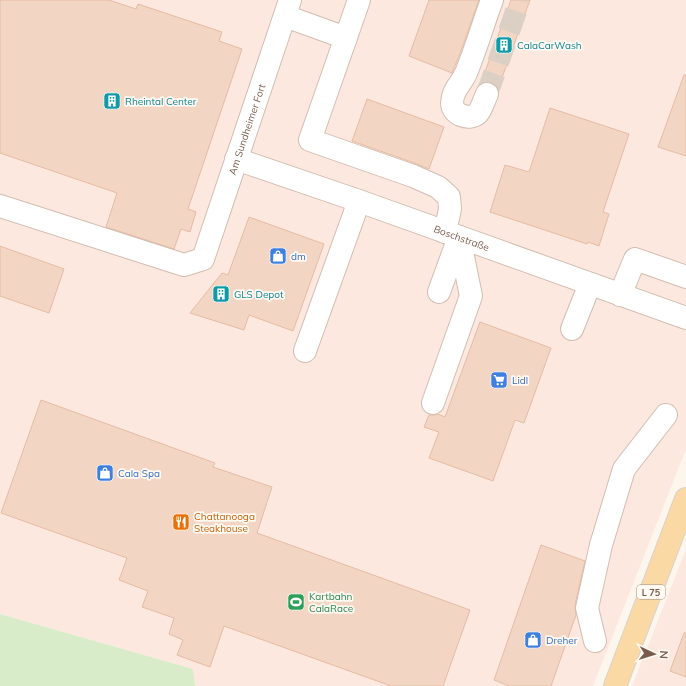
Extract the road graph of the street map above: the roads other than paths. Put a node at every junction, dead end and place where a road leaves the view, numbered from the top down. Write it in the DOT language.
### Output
graph roads {
  1 [pos="359,0"];
  2 [pos="492,0"];
  3 [pos="287,8"];
  4 [pos="346,38"];
  5 [pos="487,94"];
  6 [pos="236,160"];
  7 [pos="359,201"];
  8 [pos="0,206"];
  9 [pos="452,234"];
  10 [pos="686,277"];
  11 [pos="590,284"];
  12 [pos="439,292"];
  13 [pos="620,295"];
  14 [pos="686,318"];
  15 [pos="572,329"];
  16 [pos="304,351"];
  17 [pos="433,403"];
  18 [pos="666,415"];
  19 [pos="686,499"];
  20 [pos="595,641"];
  21 [pos="615,686"];
  1 -- 4 [label="street"];
  2 -- 5 [label="street"];
  3 -- 4 [label="street"];
  3 -- 6 [label="street, Am Sundheimer Fort"];
  4 -- 9 [label="street"];
  6 -- 7 [label="street, Boschstraße"];
  6 -- 8 [label="street, Am Sundheimer Fort"];
  7 -- 9 [label="street, Boschstraße"];
  7 -- 16 [label="street"];
  9 -- 11 [label="street, Boschstraße"];
  9 -- 12 [label="street"];
  9 -- 17 [label="street"];
  10 -- 13 [label="street"];
  11 -- 13 [label="street, Boschstraße"];
  11 -- 15 [label="street"];
  13 -- 14 [label="street, Boschstraße"];
  18 -- 20 [label="street"];
  19 -- 21 [label="main road, L 75"];
}
